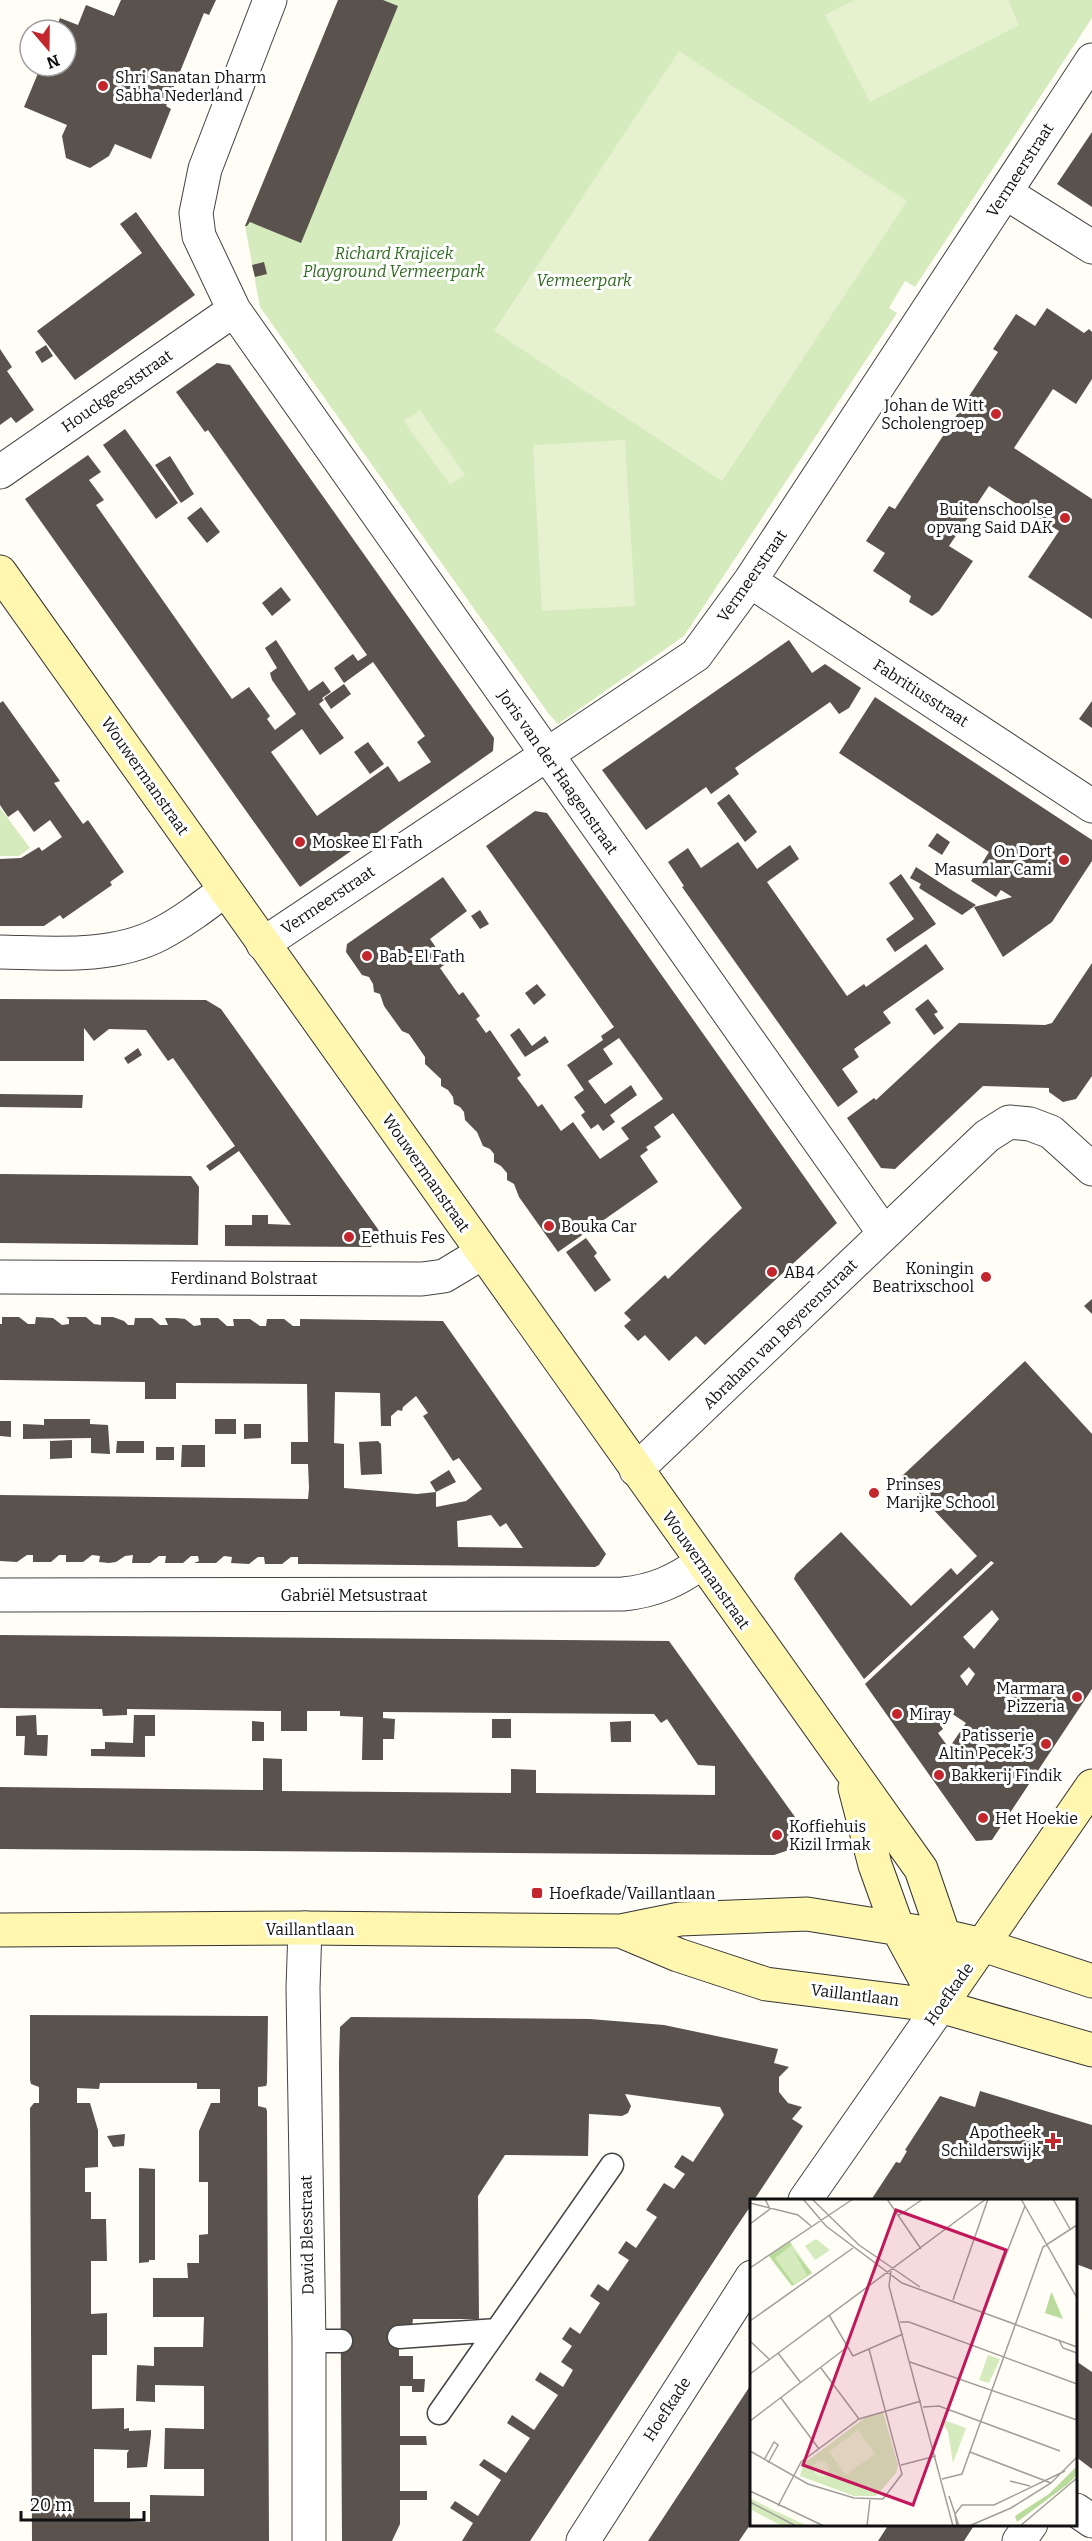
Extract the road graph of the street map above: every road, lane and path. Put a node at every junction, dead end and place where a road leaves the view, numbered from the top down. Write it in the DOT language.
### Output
graph roads {
  1 [pos="270,0"];
  2 [pos="1092,60"];
  3 [pos="1006,193"];
  4 [pos="1092,247"];
  5 [pos="234,310"];
  6 [pos="0,472"];
  7 [pos="0,572"];
  8 [pos="750,581"];
  9 [pos="546,756"];
  10 [pos="1092,806"];
  11 [pos="225,890"];
  12 [pos="263,944"];
  13 [pos="0,952"];
  14 [pos="1090,1163"];
  15 [pos="884,1233"];
  16 [pos="482,1253"];
  17 [pos="0,1277"];
  18 [pos="636,1470"];
  19 [pos="701,1563"];
  20 [pos="0,1595"];
  21 [pos="851,1774"];
  22 [pos="1092,1786"];
  23 [pos="304,1929"];
  24 [pos="898,1929"];
  25 [pos="0,1930"];
  26 [pos="621,1931"];
  27 [pos="944,1936"];
  28 [pos="983,1945"];
  29 [pos="1092,1981"];
  30 [pos="940,2006"];
  31 [pos="1092,2050"];
  32 [pos="612,2165"];
  33 [pos="806,2199"];
  34 [pos="750,2280"];
  35 [pos="497,2330"];
  36 [pos="399,2337"];
  37 [pos="309,2341"];
  38 [pos="341,2341"];
  39 [pos="439,2413"];
  40 [pos="1077,2511"];
  41 [pos="1092,2522"];
  42 [pos="1030,2526"];
  43 [pos="309,2541"];
  44 [pos="583,2541"];
  45 [pos="1019,2541"];
  1 -- 5 [label="street, Joris van der Haagenstraat"];
  2 -- 3 [label="street, Vermeerstraat"];
  3 -- 4 [label="street"];
  3 -- 8 [label="street, Vermeerstraat"];
  5 -- 6 [label="street, Houckgeeststraat"];
  5 -- 9 [label="street, Joris van der Haagenstraat"];
  7 -- 11 [label="street, Wouwermanstraat"];
  8 -- 9 [label="street, Vermeerstraat"];
  8 -- 10 [label="street, Fabritiusstraat"];
  9 -- 12 [label="street, Vermeerstraat"];
  9 -- 15 [label="street, Joris van der Haagenstraat"];
  11 -- 12 [label="street, Wouwermanstraat"];
  11 -- 13 [label="street"];
  12 -- 16 [label="street, Wouwermanstraat"];
  14 -- 15 [label="street, Abraham van Beyerenstraat"];
  15 -- 18 [label="street, Abraham van Beyerenstraat"];
  16 -- 17 [label="street, Ferdinand Bolstraat"];
  16 -- 18 [label="street, Wouwermanstraat"];
  18 -- 19 [label="street, Wouwermanstraat"];
  19 -- 20 [label="street, Gabriël Metsustraat"];
  19 -- 21 [label="street, Wouwermanstraat"];
  21 -- 24 [label="street, Wouwermanstraat"];
  21 -- 27 [label="street, Wouwermanstraat"];
  22 -- 28 [label="street, Hoefkade"];
  23 -- 25 [label="street, Vaillantlaan"];
  23 -- 26 [label="street, Vaillantlaan"];
  23 -- 37 [label="street, David Blesstraat"];
  24 -- 26 [label="street, Vaillantlaan"];
  24 -- 27 [label="street, Vaillantlaan"];
  24 -- 30 [label="street, Wouwermanstraat"];
  26 -- 30 [label="street, Vaillantlaan"];
  27 -- 28 [label="street, Vaillantlaan"];
  27 -- 30 [label="street, Wouwermanstraat"];
  28 -- 29 [label="street, Vaillantlaan"];
  28 -- 30 [label="street, Hoefkade"];
  30 -- 31 [label="street, Vaillantlaan"];
  30 -- 33 [label="street, Hoefkade"];
  32 -- 35 [label="lane"];
  34 -- 44 [label="street, Hoefkade"];
  35 -- 36 [label="lane"];
  35 -- 39 [label="lane"];
  37 -- 38 [label="lane"];
  37 -- 43 [label="street, David Blesstraat"];
  40 -- 41 [label="street"];
  42 -- 45 [label="street"];
}
